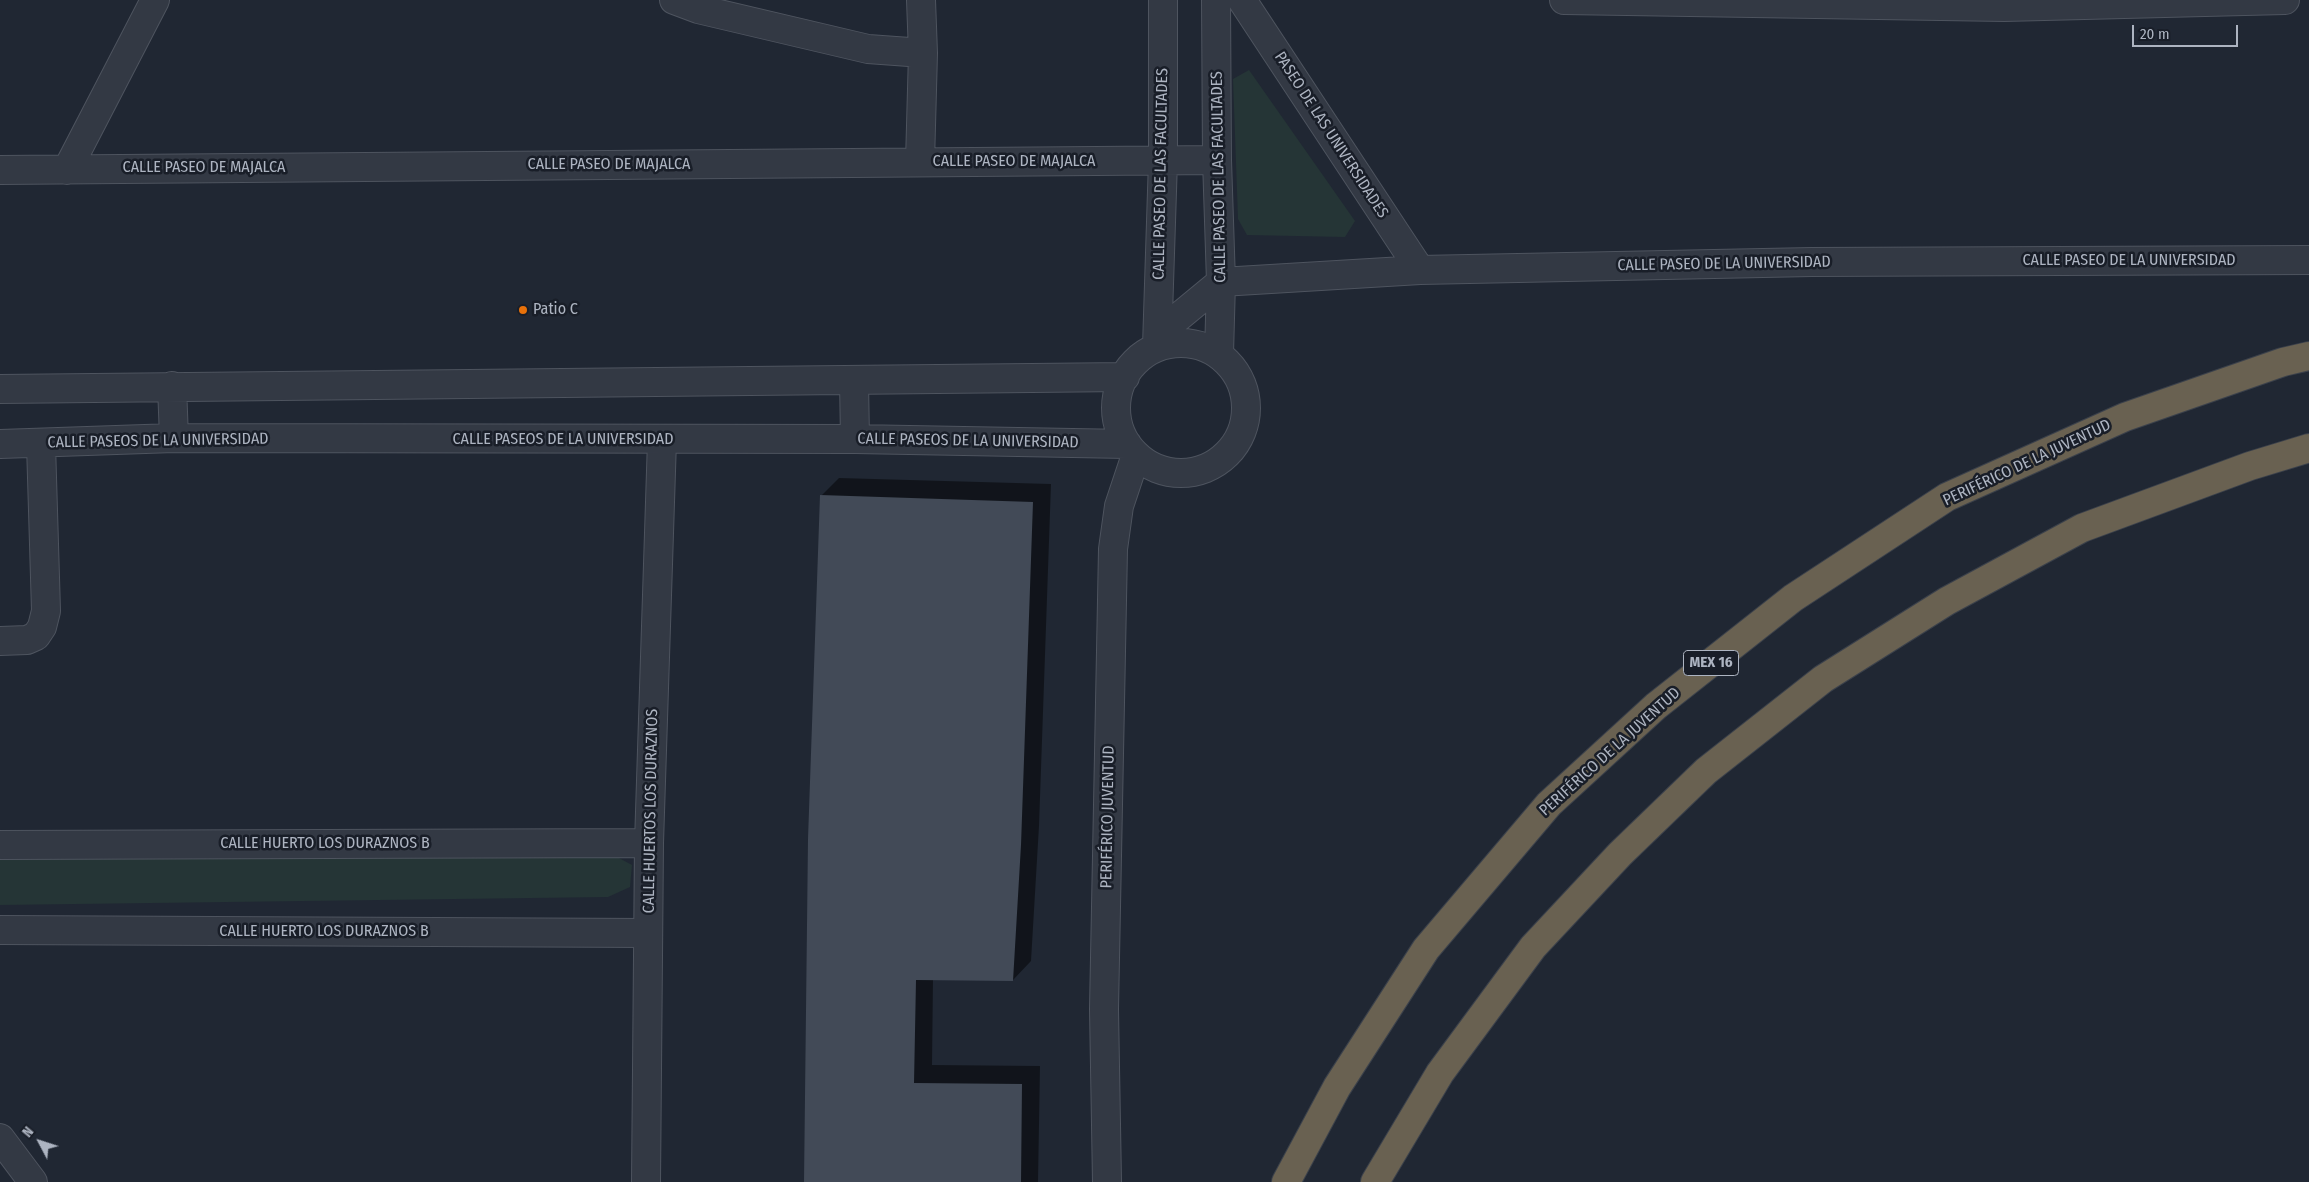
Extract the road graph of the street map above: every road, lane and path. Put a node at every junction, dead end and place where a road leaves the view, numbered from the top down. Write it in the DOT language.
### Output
graph roads {
  1 [pos="155,0"];
  2 [pos="674,0"];
  3 [pos="921,0"];
  4 [pos="1163,0"];
  5 [pos="1216,0"];
  6 [pos="1242,0"];
  7 [pos="1564,0"];
  8 [pos="2285,0"];
  9 [pos="2004,3"];
  10 [pos="923,53"];
  11 [pos="1163,160"];
  12 [pos="1217,160"];
  13 [pos="920,162"];
  14 [pos="0,170"];
  15 [pos="67,170"];
  16 [pos="2309,260"];
  17 [pos="1420,270"];
  18 [pos="1221,282"];
  19 [pos="1157,341"];
  20 [pos="1219,354"];
  21 [pos="2309,356"];
  22 [pos="1124,377"];
  23 [pos="854,381"];
  24 [pos="172,386"];
  25 [pos="0,389"];
  26 [pos="174,438"];
  27 [pos="662,440"];
  28 [pos="855,440"];
  29 [pos="0,444"];
  30 [pos="41,444"];
  31 [pos="2309,448"];
  32 [pos="1131,449"];
  33 [pos="0,641"];
  34 [pos="649,843"];
  35 [pos="0,845"];
  36 [pos="0,930"];
  37 [pos="648,933"];
  38 [pos="0,1138"];
  39 [pos="33,1182"];
  40 [pos="646,1182"];
  41 [pos="1107,1182"];
  42 [pos="1286,1182"];
  43 [pos="1374,1182"];
  1 -- 15 [label="street"];
  2 -- 10 [label="street"];
  3 -- 10 [label="street"];
  4 -- 11 [label="street, CALLE PASEO DE LAS FACULTADES"];
  5 -- 12 [label="street, CALLE PASEO DE LAS FACULTADES"];
  6 -- 17 [label="street, PASEO DE LAS UNIVERSIDADES"];
  7 -- 9 [label="street"];
  8 -- 9 [label="street"];
  10 -- 13 [label="street"];
  11 -- 12 [label="street, CALLE PASEO DE MAJALCA"];
  11 -- 13 [label="street, CALLE PASEO DE MAJALCA"];
  11 -- 19 [label="street, CALLE PASEO DE LAS FACULTADES"];
  12 -- 18 [label="street, CALLE PASEO DE LAS FACULTADES"];
  13 -- 15 [label="street, CALLE PASEO DE MAJALCA"];
  14 -- 15 [label="street, CALLE PASEO DE MAJALCA"];
  16 -- 17 [label="street, CALLE PASEO DE LA UNIVERSIDAD"];
  17 -- 18 [label="street, CALLE PASEO DE LA UNIVERSIDAD"];
  18 -- 19 [label="street"];
  18 -- 20 [label="street, CALLE PASEO DE LAS FACULTADES"];
  19 -- 20 [label="street"];
  19 -- 22 [label="street"];
  20 -- 32 [label="street"];
  21 -- 42 [label="highway, PERIFÉRICO DE LA JUVENTUD / MEX 16"];
  22 -- 23 [label="street"];
  22 -- 32 [label="street"];
  23 -- 24 [label="street"];
  23 -- 28 [label="street"];
  24 -- 25 [label="street"];
  24 -- 26 [label="street"];
  26 -- 27 [label="street, CALLE PASEOS DE LA UNIVERSIDAD"];
  26 -- 30 [label="street, CALLE PASEOS DE LA UNIVERSIDAD"];
  27 -- 28 [label="street, CALLE PASEOS DE LA UNIVERSIDAD"];
  27 -- 34 [label="street, CALLE HUERTOS LOS DURAZNOS"];
  28 -- 32 [label="street, CALLE PASEOS DE LA UNIVERSIDAD"];
  29 -- 30 [label="street, CALLE PASEOS DE LA UNIVERSIDAD"];
  30 -- 33 [label="street"];
  31 -- 43 [label="highway"];
  32 -- 41 [label="street, PERIFÉRICO JUVENTUD"];
  34 -- 35 [label="street, CALLE HUERTO LOS DURAZNOS B"];
  34 -- 37 [label="street, CALLE HUERTOS LOS DURAZNOS"];
  36 -- 37 [label="street, CALLE HUERTO LOS DURAZNOS B"];
  37 -- 40 [label="street, CALLE HUERTOS LOS DURAZNOS"];
  38 -- 39 [label="street"];
}
